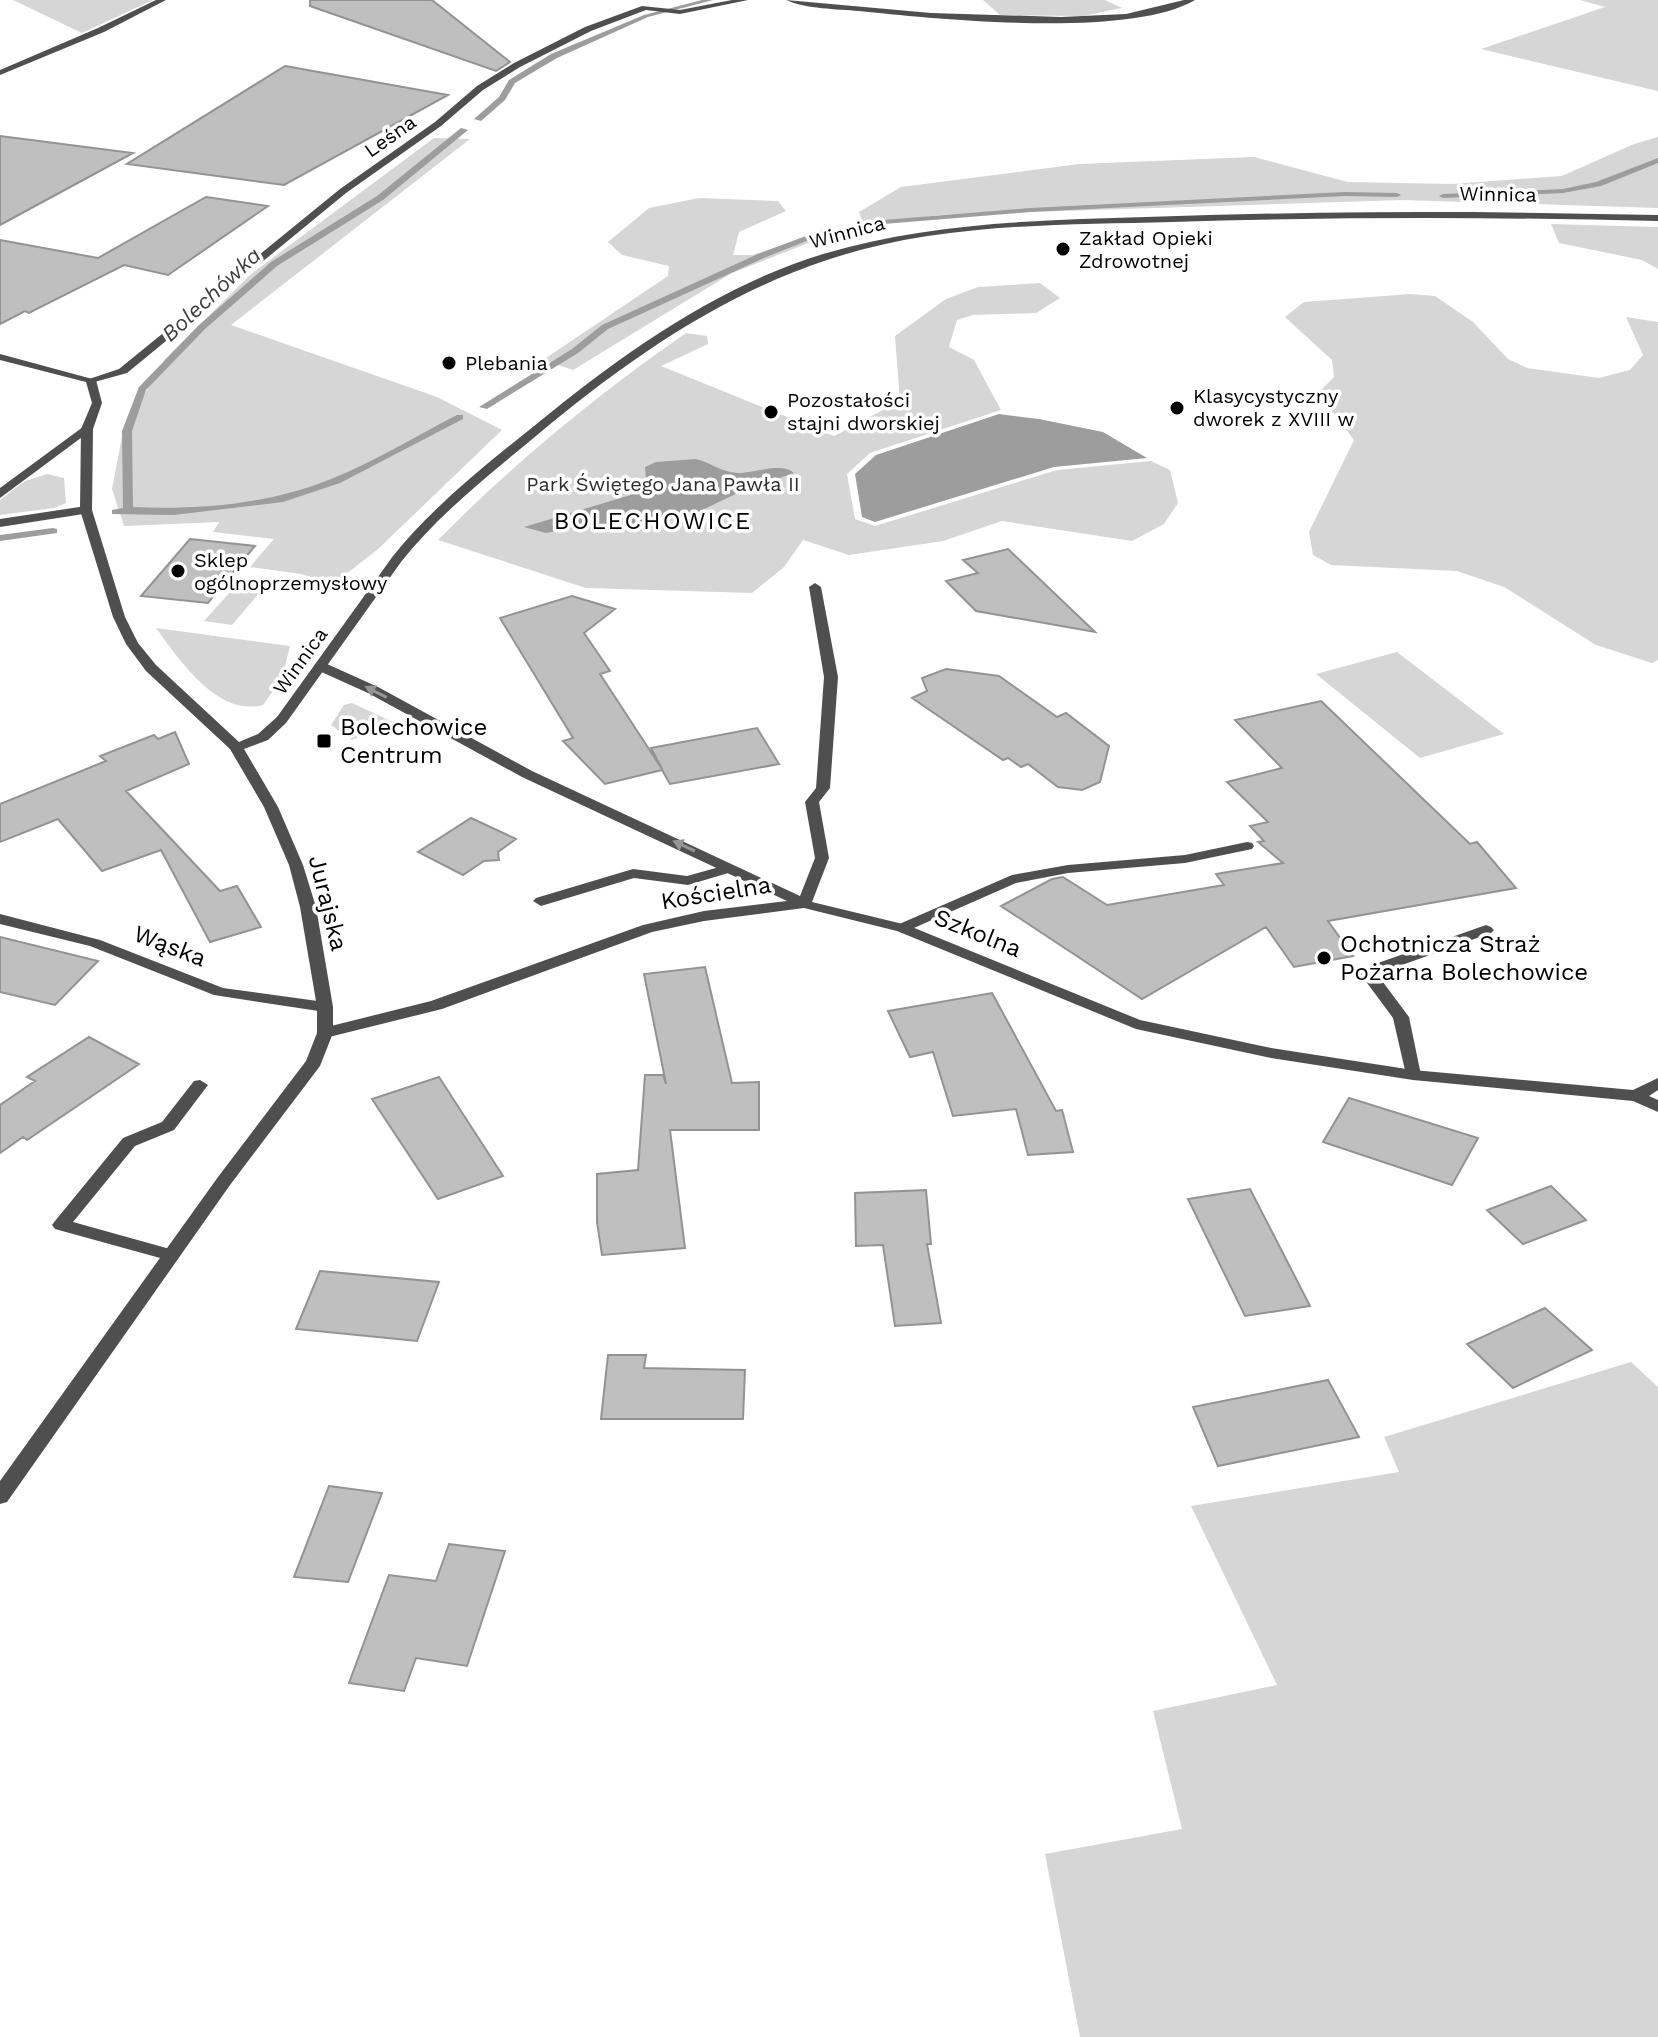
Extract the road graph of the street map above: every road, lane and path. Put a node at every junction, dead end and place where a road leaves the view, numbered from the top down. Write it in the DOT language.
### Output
graph roads {
  1 [pos="162,0"];
  2 [pos="744,0"];
  3 [pos="790,0"];
  4 [pos="1191,0"];
  5 [pos="0,73"];
  6 [pos="1658,218"];
  7 [pos="0,357"];
  8 [pos="91,380"];
  9 [pos="87,429"];
  10 [pos="0,494"];
  11 [pos="86,510"];
  12 [pos="0,523"];
  13 [pos="815,587"];
  14 [pos="322,667"];
  15 [pos="236,747"];
  16 [pos="1247,846"];
  17 [pos="730,868"];
  18 [pos="541,901"];
  19 [pos="804,904"];
  20 [pos="0,919"];
  21 [pos="902,928"];
  22 [pos="1486,930"];
  23 [pos="325,1007"];
  24 [pos="325,1033"];
  25 [pos="1413,1075"];
  26 [pos="1658,1083"];
  27 [pos="200,1085"];
  28 [pos="1636,1096"];
  29 [pos="1658,1107"];
  30 [pos="171,1255"];
  31 [pos="0,1496"];
  1 -- 5 [label="street"];
  2 -- 8 [label="street, Leśna"];
  3 -- 4 [label="street"];
  6 -- 14 [label="street, Winnica"];
  7 -- 8 [label="street"];
  8 -- 9 [label="street, Jurajska"];
  9 -- 10 [label="street"];
  9 -- 11 [label="street, Jurajska"];
  11 -- 12 [label="street"];
  11 -- 15 [label="street, Jurajska"];
  13 -- 19 [label="street, Kościelna"];
  14 -- 15 [label="street, Winnica"];
  17 -- 14 [label="street, Szkolna, one-way"];
  15 -- 23 [label="street, Jurajska"];
  16 -- 21 [label="street"];
  17 -- 18 [label="street"];
  17 -- 19 [label="street, Szkolna"];
  19 -- 21 [label="street, Szkolna"];
  19 -- 24 [label="street, Kościelna"];
  20 -- 23 [label="street, Wąska"];
  21 -- 25 [label="street, Szkolna"];
  22 -- 25 [label="street"];
  23 -- 24 [label="street, Jurajska"];
  24 -- 30 [label="street, Jurajska"];
  25 -- 28 [label="street, Szkolna"];
  26 -- 28 [label="street"];
  27 -- 30 [label="street"];
  28 -- 29 [label="street, Szkolna"];
  30 -- 31 [label="street, Jurajska"];
}
